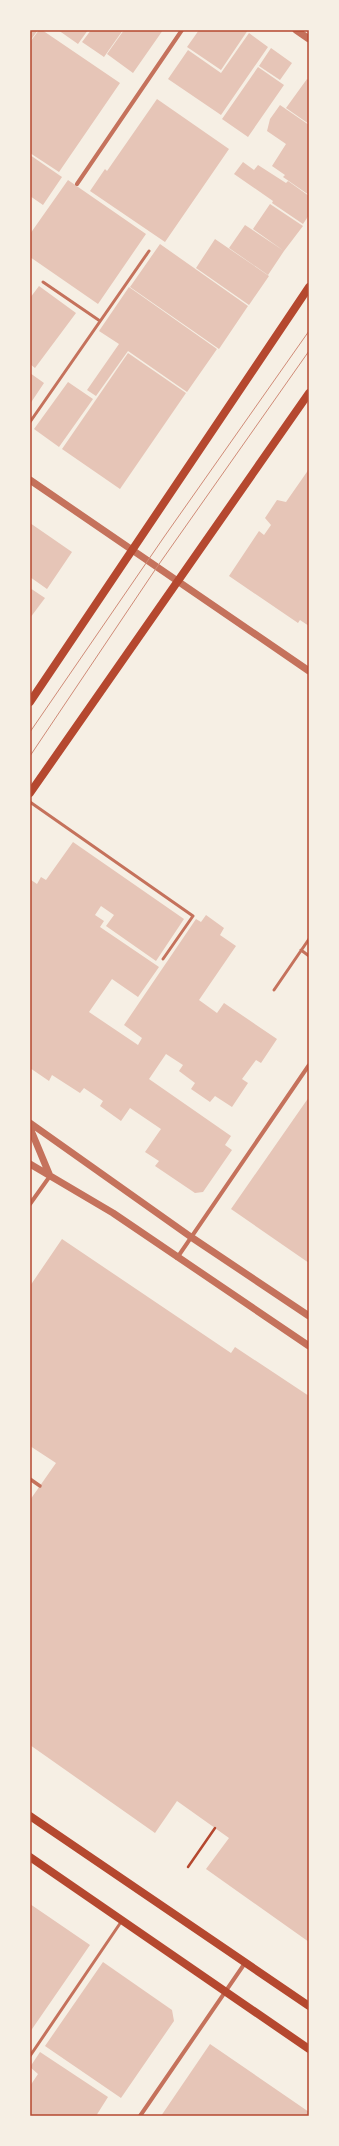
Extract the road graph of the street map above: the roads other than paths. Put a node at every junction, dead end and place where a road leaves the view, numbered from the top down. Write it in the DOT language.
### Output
graph roads {
  1 [pos="182,30"];
  2 [pos="296,30"];
  3 [pos="309,39"];
  4 [pos="77,184"];
  5 [pos="150,251"];
  6 [pos="43,282"];
  7 [pos="309,287"];
  8 [pos="100,321"];
  9 [pos="309,393"];
  10 [pos="30,422"];
  11 [pos="30,480"];
  12 [pos="132,550"];
  13 [pos="177,581"];
  14 [pos="308,670"];
  15 [pos="30,702"];
  16 [pos="30,793"];
  17 [pos="30,802"];
  18 [pos="309,939"];
  19 [pos="301,950"];
  20 [pos="309,956"];
  21 [pos="163,959"];
  22 [pos="274,990"];
  23 [pos="309,1065"];
  24 [pos="30,1122"];
  25 [pos="30,1128"];
  26 [pos="30,1164"];
  27 [pos="50,1176"];
  28 [pos="30,1204"];
  29 [pos="191,1237"];
  30 [pos="177,1258"];
  31 [pos="309,1316"];
  32 [pos="309,1346"];
  33 [pos="30,1479"];
  34 [pos="40,1486"];
  35 [pos="30,1816"];
  36 [pos="30,1857"];
  37 [pos="122,1921"];
  38 [pos="244,1963"];
  39 [pos="226,1992"];
  40 [pos="309,2006"];
  41 [pos="309,2049"];
  42 [pos="30,2056"];
  43 [pos="140,2116"];
  1 -- 4 [label="street"];
  2 -- 3 [label="street"];
  5 -- 8 [label="lane"];
  6 -- 8 [label="lane"];
  7 -- 12 [label="main road"];
  8 -- 10 [label="lane"];
  9 -- 13 [label="main road"];
  11 -- 12 [label="street"];
  12 -- 13 [label="street"];
  12 -- 15 [label="main road"];
  13 -- 14 [label="street"];
  13 -- 16 [label="main road"];
  17 -- 21 [label="lane"];
  18 -- 19 [label="lane"];
  19 -- 20 [label="lane"];
  19 -- 22 [label="lane"];
  23 -- 29 [label="street"];
  24 -- 29 [label="street"];
  25 -- 27 [label="street"];
  26 -- 27 [label="street"];
  27 -- 28 [label="street"];
  27 -- 30 [label="street"];
  29 -- 30 [label="street"];
  29 -- 31 [label="street"];
  30 -- 32 [label="street"];
  33 -- 34 [label="street"];
  35 -- 38 [label="main road"];
  36 -- 37 [label="main road"];
  37 -- 39 [label="main road"];
  37 -- 42 [label="lane"];
  38 -- 39 [label="street"];
  38 -- 40 [label="main road"];
  39 -- 41 [label="main road"];
  39 -- 43 [label="street"];
}
